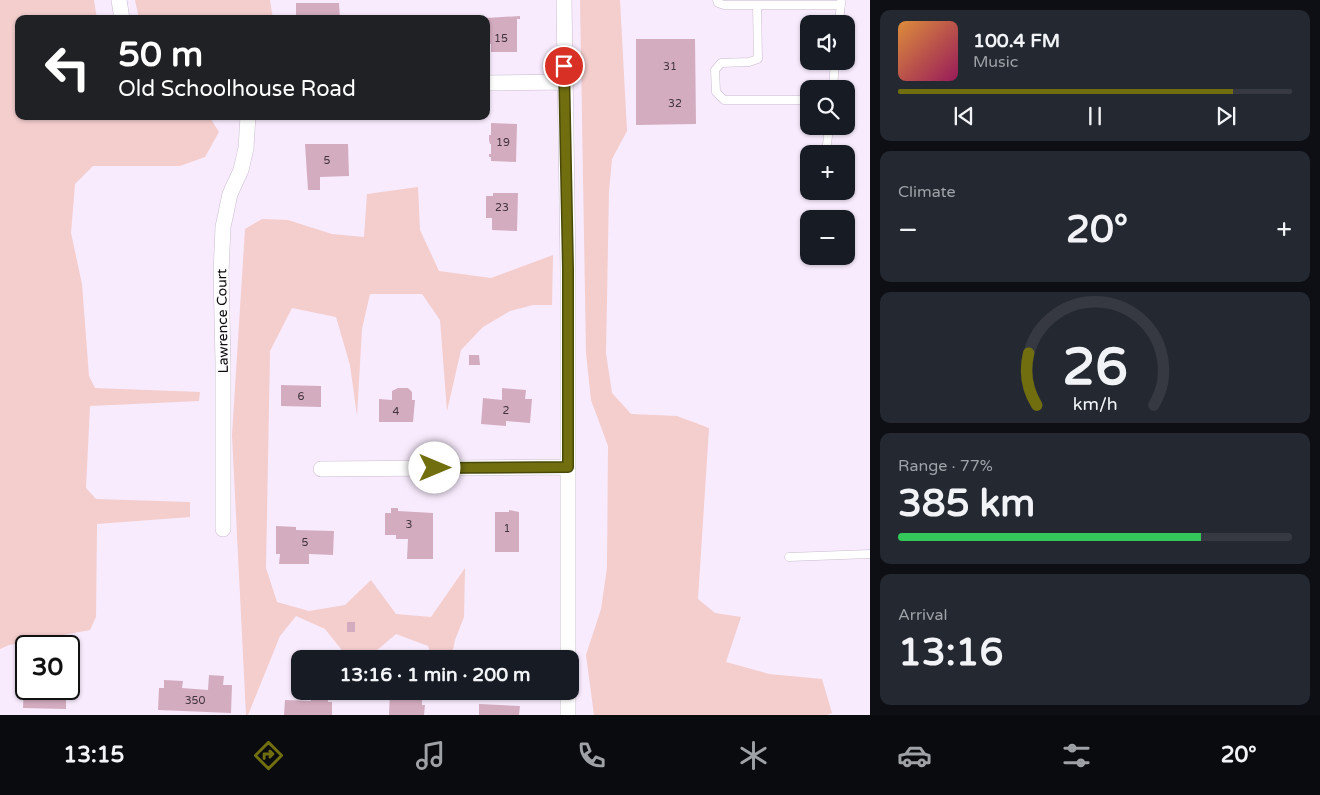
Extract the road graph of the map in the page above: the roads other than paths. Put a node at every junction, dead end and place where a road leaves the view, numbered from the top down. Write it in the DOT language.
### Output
graph roads {
  1 [pos="119,0"];
  2 [pos="564,0"];
  3 [pos="718,0"];
  4 [pos="841,2"];
  5 [pos="757,5"];
  6 [pos="121,15"];
  7 [pos="840,15"];
  8 [pos="564,82"];
  9 [pos="490,83"];
  10 [pos="800,100"];
  11 [pos="248,120"];
  12 [pos="828,135"];
  13 [pos="827,145"];
  14 [pos="568,467"];
  15 [pos="321,469"];
  16 [pos="223,530"];
  17 [pos="870,554"];
  18 [pos="789,557"];
  19 [pos="568,650"];
  20 [pos="568,700"];
  21 [pos="568,715"];
  1 -- 6 [label="street"];
  2 -- 8 [label="street"];
  3 -- 5 [label="lane"];
  4 -- 5 [label="lane"];
  4 -- 7 [label="lane"];
  5 -- 10 [label="lane"];
  8 -- 9 [label="street"];
  8 -- 14 [label="street"];
  11 -- 16 [label="street, Lawrence Court"];
  12 -- 13 [label="lane"];
  14 -- 15 [label="street"];
  14 -- 19 [label="street"];
  17 -- 18 [label="lane"];
  20 -- 21 [label="street"];
}
